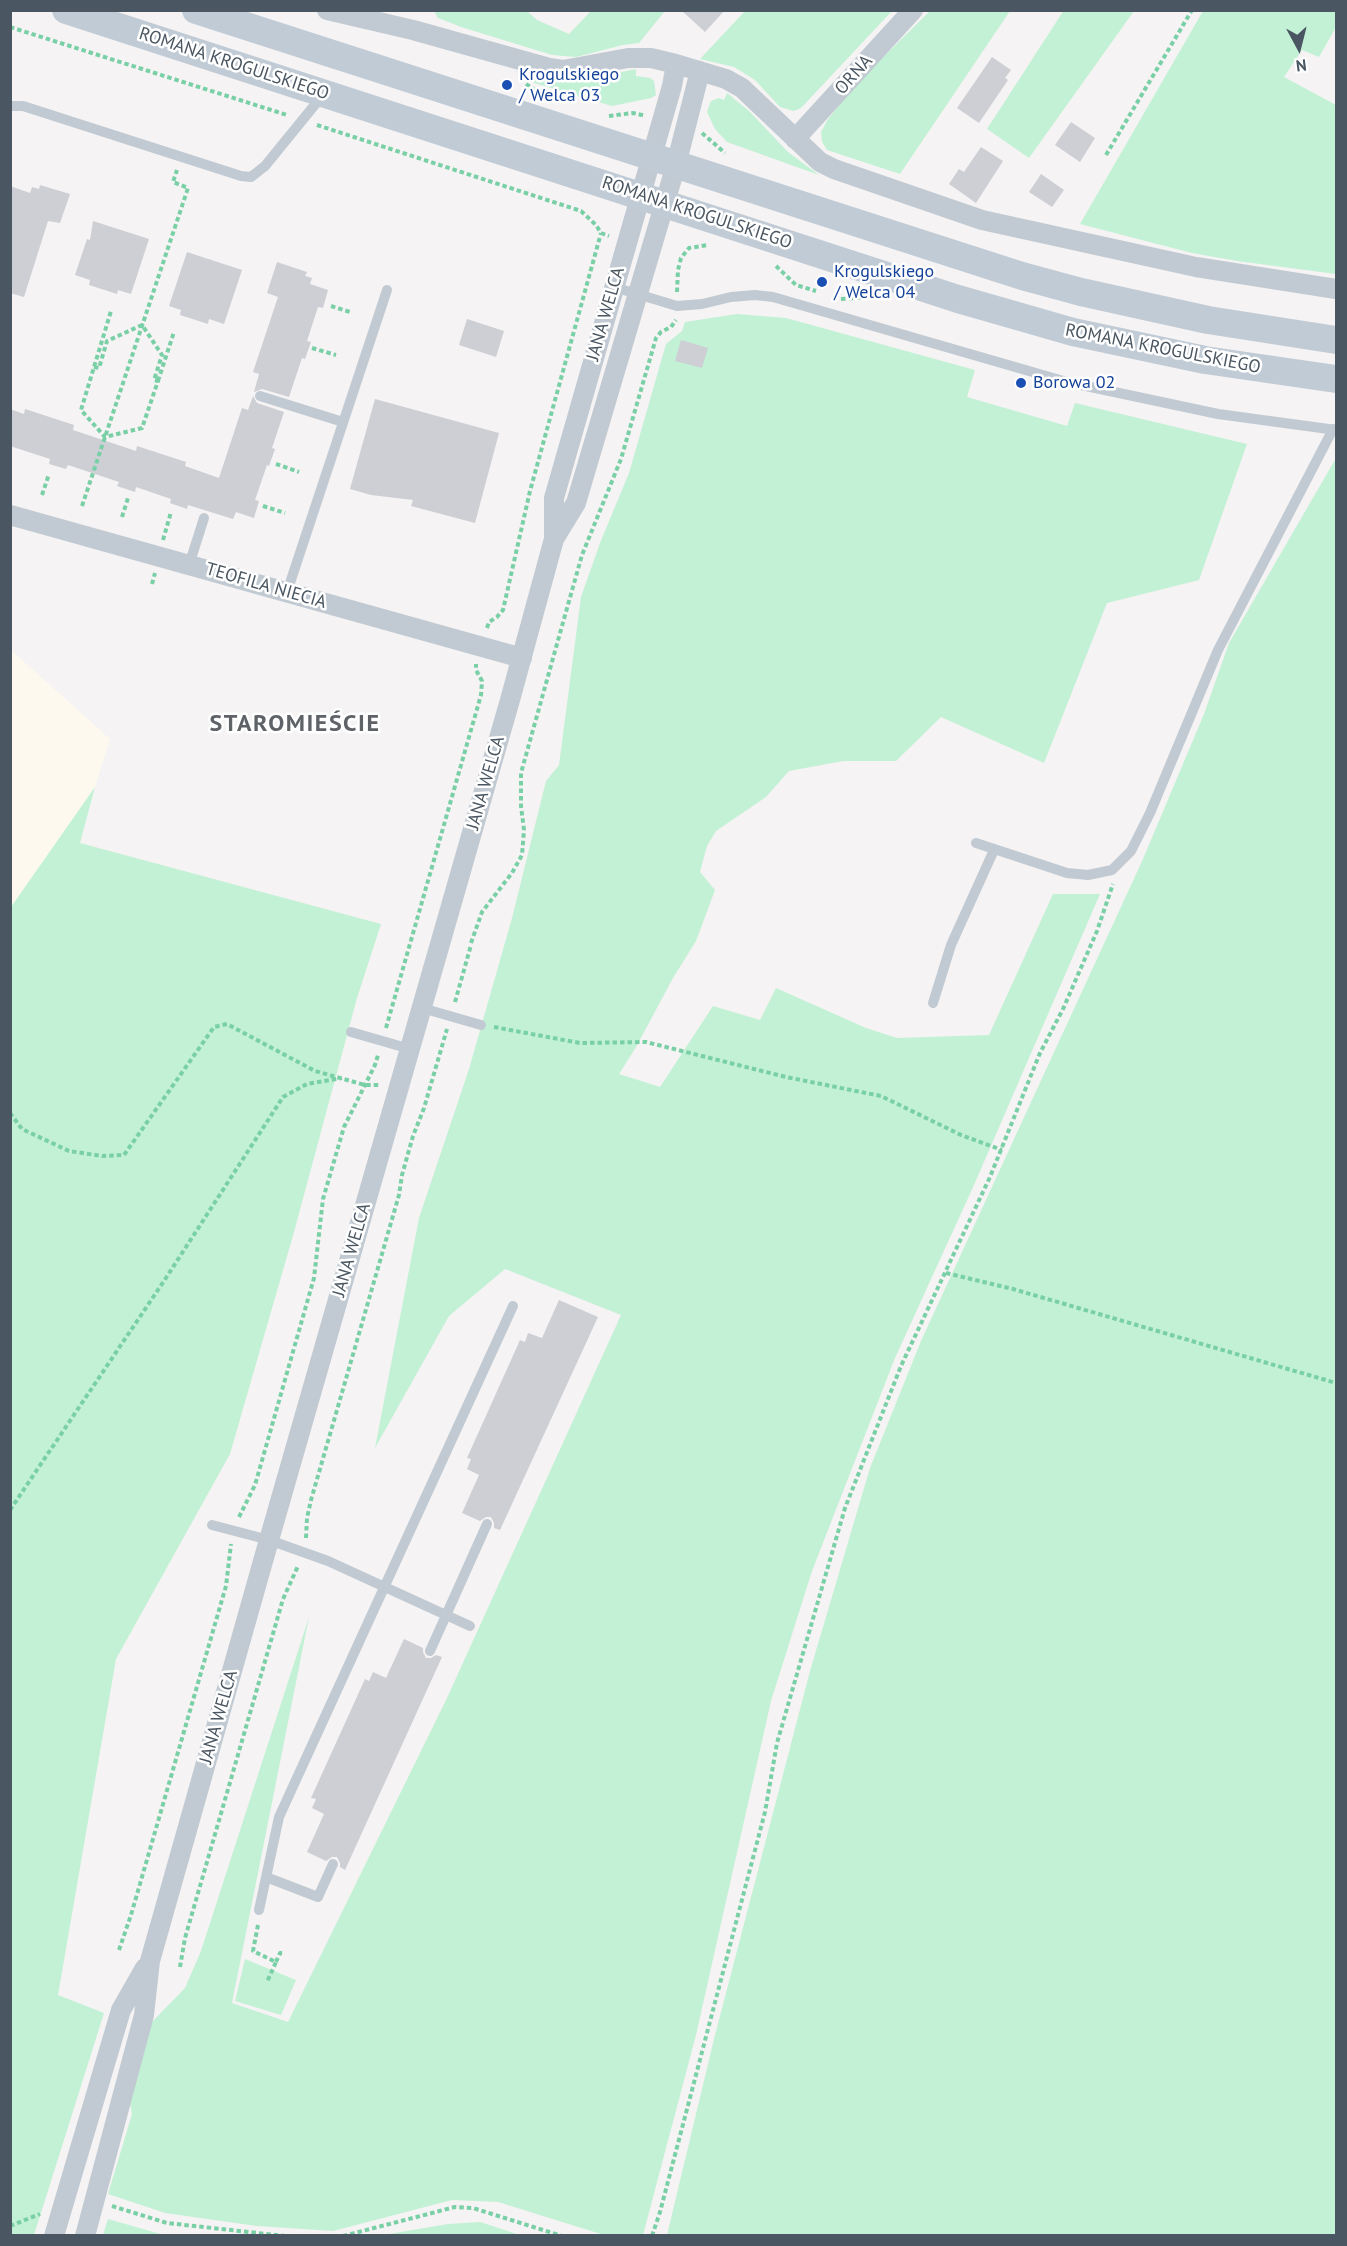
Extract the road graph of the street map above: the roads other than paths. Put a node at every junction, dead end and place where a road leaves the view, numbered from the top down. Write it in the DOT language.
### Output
graph roads {
  1 [pos="66,10"];
  2 [pos="196,10"];
  3 [pos="327,10"];
  4 [pos="913,10"];
  5 [pos="396,18"];
  6 [pos="676,63"];
  7 [pos="700,71"];
  8 [pos="325,93"];
  9 [pos="10,106"];
  10 [pos="795,140"];
  11 [pos="663,161"];
  12 [pos="652,198"];
  13 [pos="614,287"];
  14 [pos="1336,289"];
  15 [pos="387,290"];
  16 [pos="637,295"];
  17 [pos="1336,340"];
  18 [pos="1336,379"];
  19 [pos="260,396"];
  20 [pos="343,422"];
  21 [pos="1335,429"];
  22 [pos="10,515"];
  23 [pos="204,518"];
  24 [pos="554,539"];
  25 [pos="189,565"];
  26 [pos="287,592"];
  27 [pos="522,658"];
  28 [pos="976,843"];
  29 [pos="994,850"];
  30 [pos="933,1003"];
  31 [pos="422,1008"];
  32 [pos="481,1025"];
  33 [pos="351,1032"];
  34 [pos="410,1049"];
  35 [pos="513,1306"];
  36 [pos="487,1524"];
  37 [pos="212,1525"];
  38 [pos="269,1540"];
  39 [pos="384,1587"];
  40 [pos="447,1616"];
  41 [pos="470,1626"];
  42 [pos="430,1651"];
  43 [pos="333,1864"];
  44 [pos="266,1877"];
  45 [pos="259,1915"];
  46 [pos="150,1961"];
  47 [pos="54,2235"];
  48 [pos="86,2235"];
  1 -- 8 [label="main road, ROMANA KROGULSKIEGO"];
  2 -- 11 [label="main road, ROMANA KROGULSKIEGO"];
  3 -- 5 [label="street"];
  4 -- 10 [label="street, ORNA"];
  5 -- 6 [label="street"];
  6 -- 7 [label="street"];
  6 -- 11 [label="street"];
  7 -- 10 [label="street"];
  7 -- 11 [label="street"];
  8 -- 9 [label="lane"];
  8 -- 12 [label="main road, ROMANA KROGULSKIEGO"];
  10 -- 14 [label="street"];
  11 -- 12 [label="street"];
  11 -- 17 [label="main road, ROMANA KROGULSKIEGO"];
  12 -- 13 [label="street, JANA WELCA"];
  12 -- 16 [label="street, JANA WELCA"];
  12 -- 18 [label="main road, ROMANA KROGULSKIEGO"];
  13 -- 16 [label="lane"];
  13 -- 24 [label="street, JANA WELCA"];
  15 -- 20 [label="lane"];
  16 -- 21 [label="lane"];
  16 -- 24 [label="street, JANA WELCA"];
  19 -- 20 [label="lane"];
  20 -- 26 [label="lane"];
  21 -- 29 [label="lane"];
  22 -- 25 [label="street, TEOFILA NIECIA"];
  23 -- 25 [label="lane"];
  24 -- 27 [label="street, JANA WELCA"];
  25 -- 26 [label="street, TEOFILA NIECIA"];
  26 -- 27 [label="street, TEOFILA NIECIA"];
  27 -- 31 [label="street, JANA WELCA"];
  28 -- 29 [label="lane"];
  29 -- 30 [label="lane"];
  31 -- 32 [label="lane"];
  31 -- 34 [label="street, JANA WELCA"];
  33 -- 34 [label="lane"];
  34 -- 38 [label="street, JANA WELCA"];
  35 -- 39 [label="lane"];
  36 -- 40 [label="lane"];
  37 -- 38 [label="lane"];
  38 -- 39 [label="lane"];
  38 -- 46 [label="street, JANA WELCA"];
  39 -- 40 [label="lane"];
  39 -- 44 [label="lane"];
  40 -- 41 [label="lane"];
  40 -- 42 [label="lane"];
  43 -- 44 [label="lane"];
  44 -- 45 [label="lane"];
  46 -- 47 [label="street, JANA WELCA"];
  46 -- 48 [label="street, JANA WELCA"];
}
